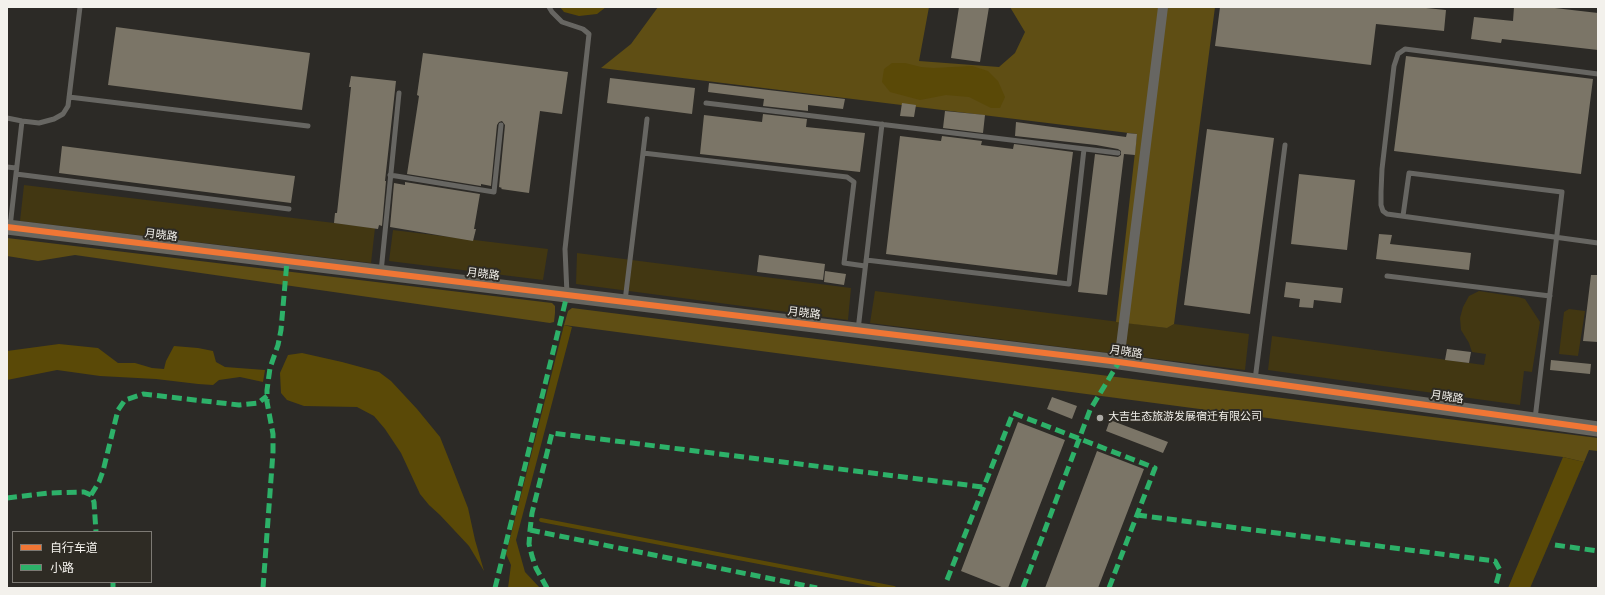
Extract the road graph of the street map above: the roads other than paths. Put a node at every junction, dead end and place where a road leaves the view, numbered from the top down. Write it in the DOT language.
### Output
graph roads {
  1 [pos="80,7"];
  2 [pos="549,7"];
  3 [pos="1162,7"];
  4 [pos="1598,74"];
  5 [pos="399,93"];
  6 [pos="69,97"];
  7 [pos="706,103"];
  8 [pos="7,118"];
  9 [pos="647,119"];
  10 [pos="22,122"];
  11 [pos="882,124"];
  12 [pos="502,125"];
  13 [pos="308,126"];
  14 [pos="1286,145"];
  15 [pos="1084,149"];
  16 [pos="643,153"];
  17 [pos="1118,153"];
  18 [pos="7,167"];
  19 [pos="16,168"];
  20 [pos="16,174"];
  21 [pos="390,175"];
  22 [pos="289,209"];
  23 [pos="1403,216"];
  24 [pos="8,228"];
  25 [pos="1557,237"];
  26 [pos="1598,243"];
  27 [pos="866,260"];
  28 [pos="866,266"];
  29 [pos="380,273"];
  30 [pos="1387,276"];
  31 [pos="567,295"];
  32 [pos="1550,296"];
  33 [pos="625,302"];
  34 [pos="858,331"];
  35 [pos="1119,362"];
  36 [pos="1255,381"];
  37 [pos="1534,420"];
  38 [pos="1598,429"];
  1 -- 6 [label="lane"];
  2 -- 31 [label="lane"];
  3 -- 35 [label="street"];
  4 -- 23 [label="lane"];
  5 -- 21 [label="lane"];
  6 -- 10 [label="lane"];
  6 -- 13 [label="lane"];
  7 -- 11 [label="lane"];
  8 -- 10 [label="lane"];
  9 -- 16 [label="lane"];
  10 -- 19 [label="lane"];
  11 -- 15 [label="lane"];
  11 -- 27 [label="lane"];
  12 -- 21 [label="lane"];
  14 -- 36 [label="lane"];
  15 -- 17 [label="lane"];
  15 -- 27 [label="lane"];
  16 -- 28 [label="lane"];
  16 -- 33 [label="lane"];
  18 -- 19 [label="lane"];
  19 -- 20 [label="lane"];
  20 -- 22 [label="lane"];
  20 -- 24 [label="lane"];
  21 -- 29 [label="lane"];
  23 -- 25 [label="lane"];
  23 -- 25 [label="lane"];
  24 -- 29 [label="street, 月晓路"];
  25 -- 26 [label="lane"];
  25 -- 32 [label="lane"];
  27 -- 28 [label="lane"];
  28 -- 34 [label="lane"];
  29 -- 31 [label="street, 月晓路"];
  30 -- 32 [label="lane"];
  31 -- 33 [label="street, 月晓路"];
  32 -- 37 [label="lane"];
  33 -- 34 [label="street, 月晓路"];
  34 -- 35 [label="street, 月晓路"];
  35 -- 36 [label="street, 月晓路"];
  36 -- 37 [label="street, 月晓路"];
  37 -- 38 [label="street, 月晓路"];
}
